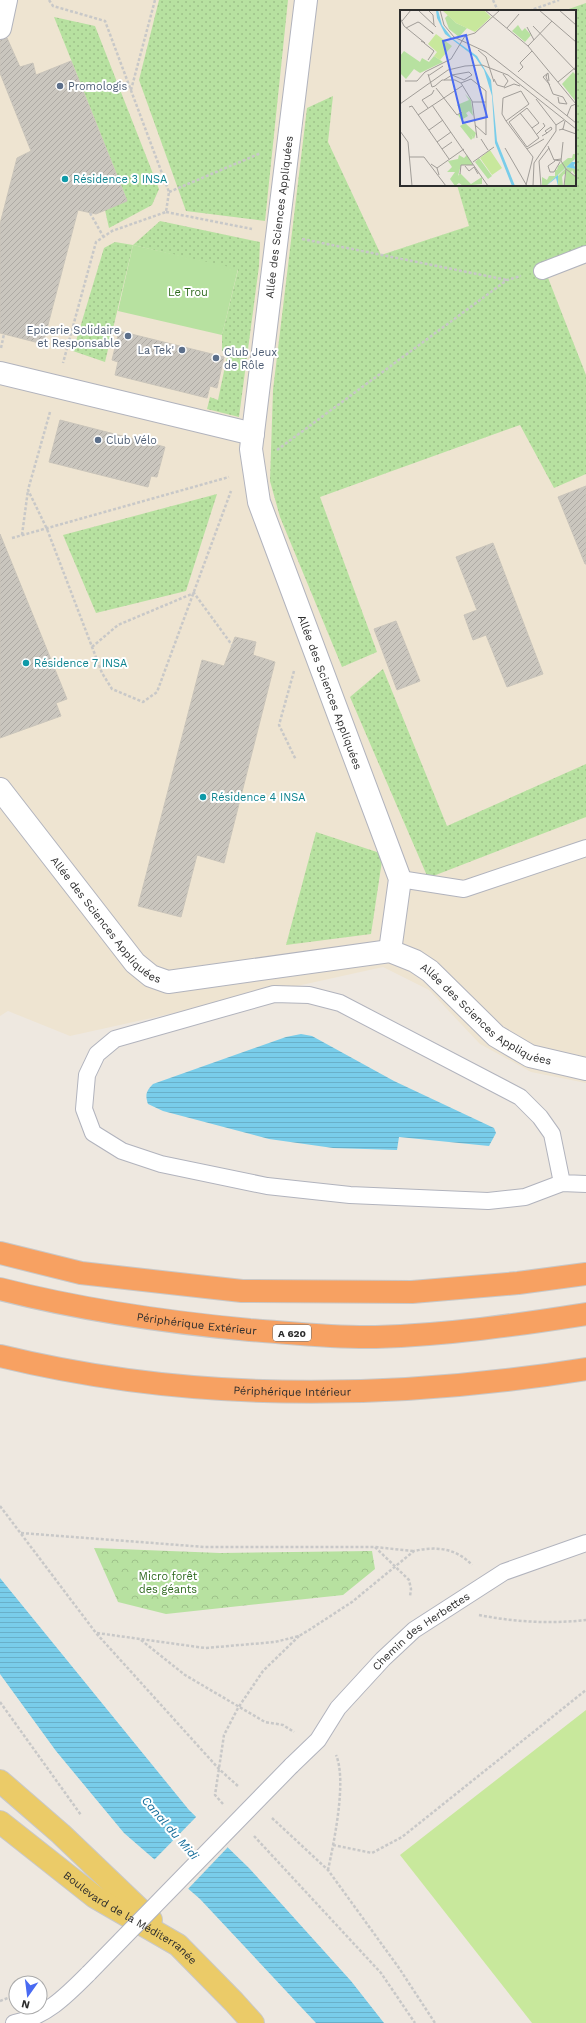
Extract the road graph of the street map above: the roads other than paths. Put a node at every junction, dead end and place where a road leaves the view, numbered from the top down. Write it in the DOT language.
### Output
graph roads {
  1 [pos="6,0"];
  2 [pos="306,0"];
  3 [pos="0,28"];
  4 [pos="586,254"];
  5 [pos="542,271"];
  6 [pos="0,373"];
  7 [pos="253,434"];
  8 [pos="0,789"];
  9 [pos="586,848"];
  10 [pos="400,879"];
  11 [pos="390,952"];
  12 [pos="586,1069"];
  13 [pos="562,1183"];
  14 [pos="586,1184"];
  15 [pos="0,1253"];
  16 [pos="586,1274"];
  17 [pos="0,1289"];
  18 [pos="586,1314"];
  19 [pos="0,1356"];
  20 [pos="586,1369"];
  21 [pos="586,1543"];
  22 [pos="0,1781"];
  23 [pos="0,1822"];
  24 [pos="178,1945"];
  25 [pos="14,2023"];
  26 [pos="252,2023"];
  1 -- 3 [label="street"];
  2 -- 7 [label="street, Allée des Sciences Appliquées"];
  4 -- 5 [label="lane"];
  6 -- 7 [label="street"];
  7 -- 10 [label="street, Allée des Sciences Appliquées"];
  8 -- 11 [label="street, Allée des Sciences Appliquées"];
  9 -- 10 [label="lane"];
  10 -- 11 [label="street, Allée des Sciences Appliquées"];
  11 -- 12 [label="street, Allée des Sciences Appliquées"];
  13 -- 13 [label="lane"];
  13 -- 14 [label="lane"];
  15 -- 16 [label="highway"];
  17 -- 18 [label="highway, Périphérique Extérieur / A 620"];
  19 -- 20 [label="highway, Périphérique Intérieur"];
  21 -- 25 [label="lane, Chemin des Herbettes, bridge"];
  22 -- 24 [label="main road"];
  23 -- 24 [label="main road, Boulevard de la Méditerranée"];
  24 -- 26 [label="main road, Boulevard de la Méditerranée"];
}
